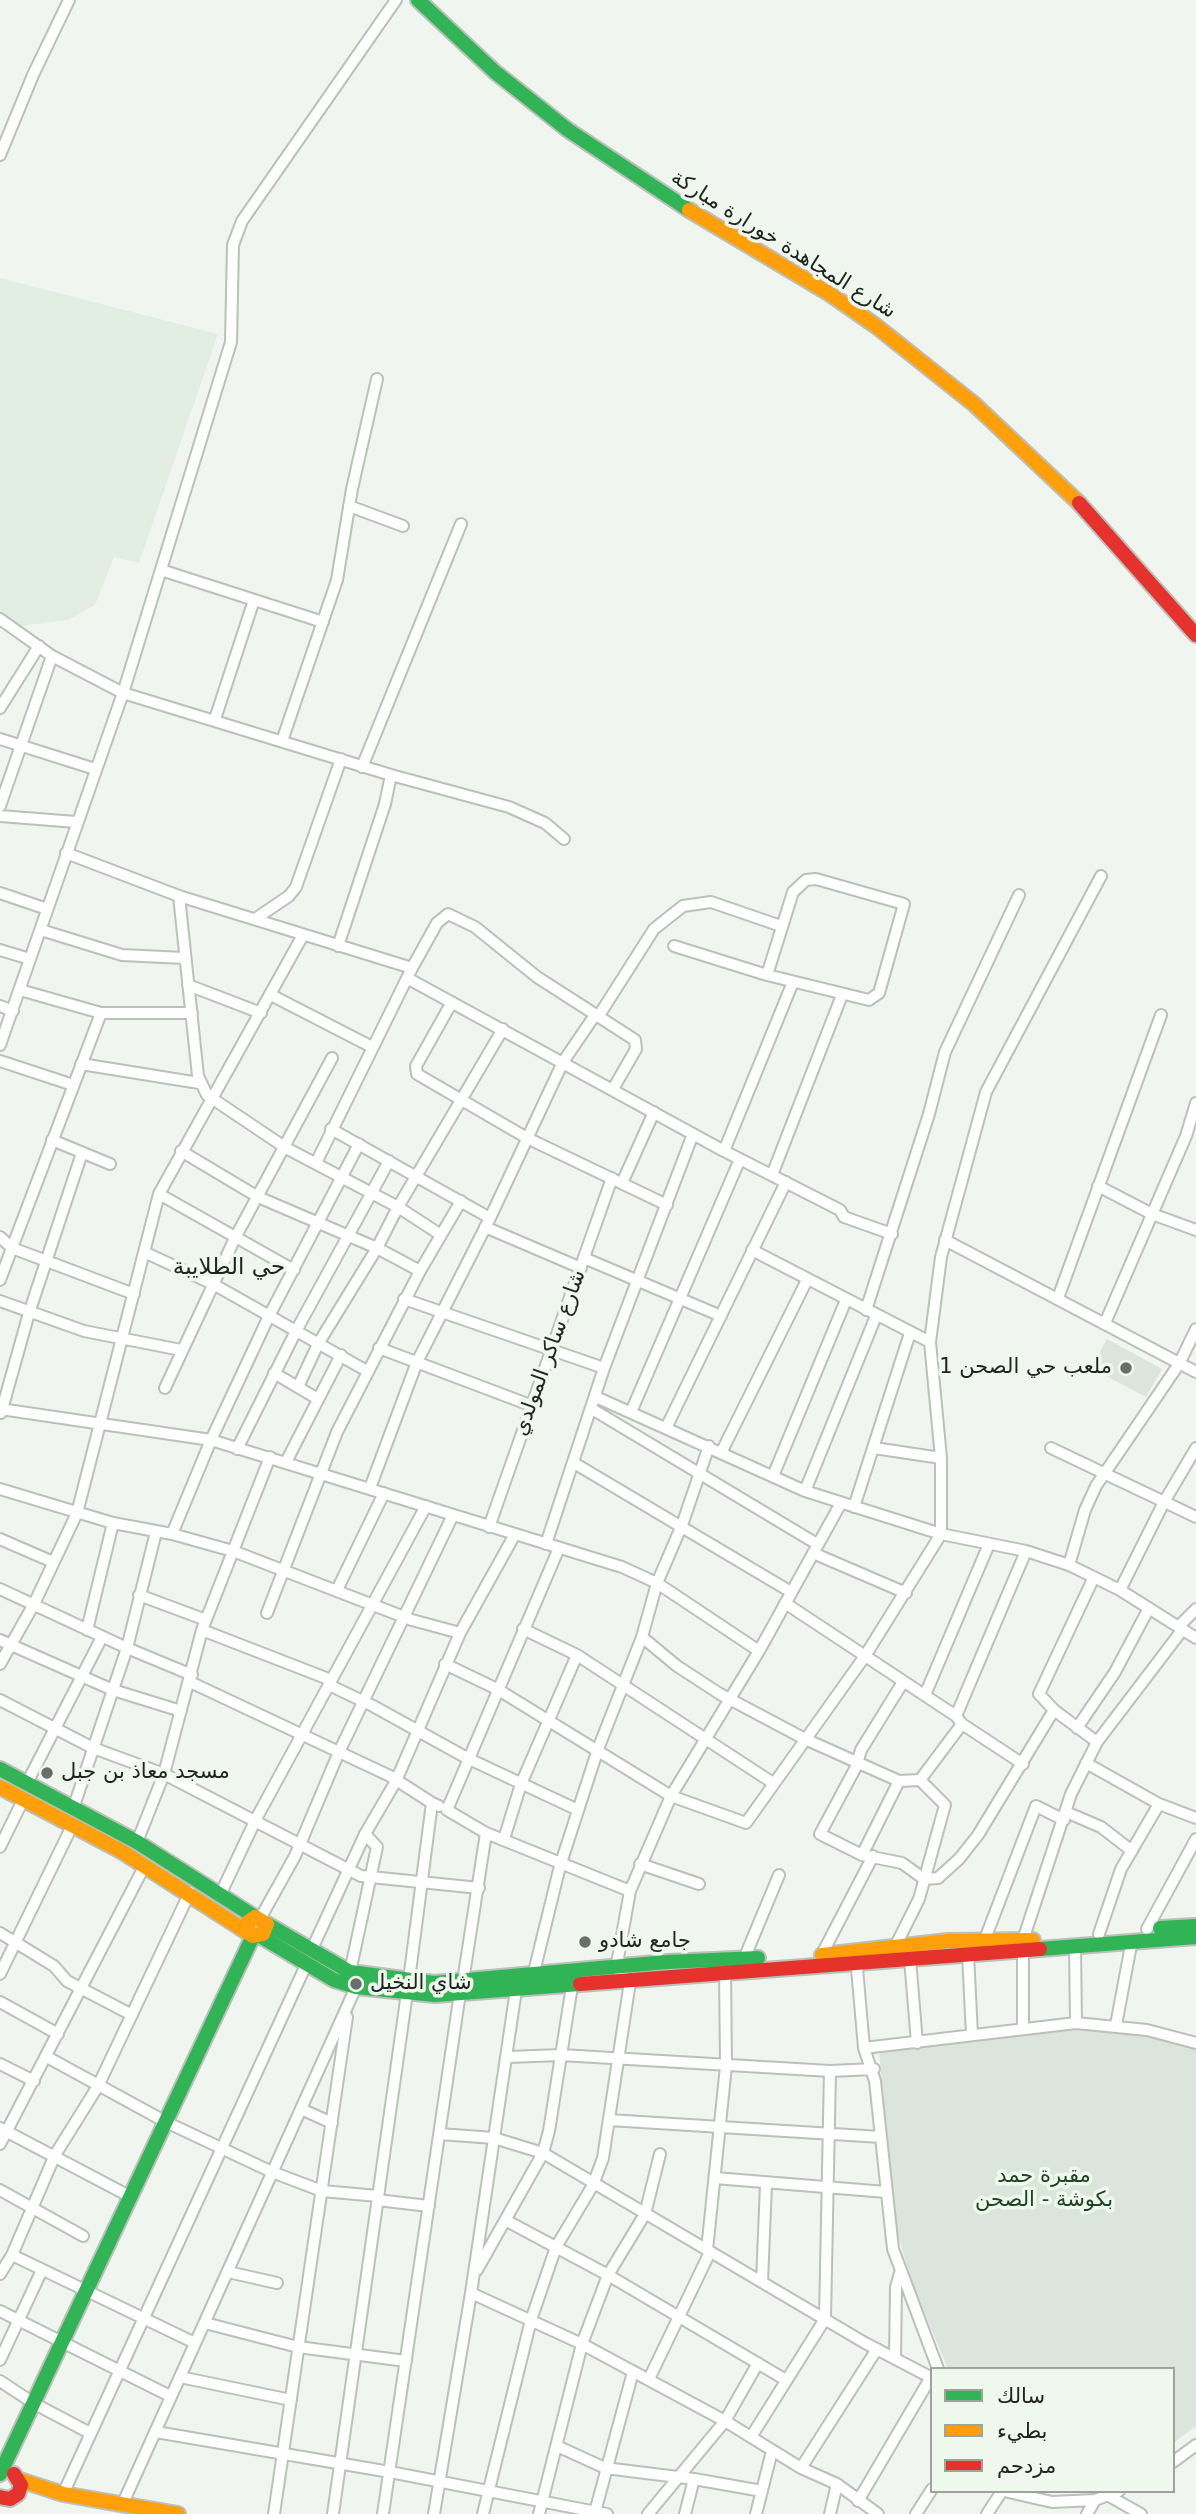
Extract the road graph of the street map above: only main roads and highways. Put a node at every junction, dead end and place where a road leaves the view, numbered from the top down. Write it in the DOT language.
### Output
graph roads {
  1 [pos="418,0"];
  2 [pos="1196,635"];
  3 [pos="0,1769"];
  4 [pos="0,1787"];
  5 [pos="73,1816"];
  6 [pos="1196,1926"];
  7 [pos="257,1927"];
  8 [pos="1196,1937"];
  9 [pos="1022,1945"];
  10 [pos="856,1957"];
  11 [pos="408,1987"];
  12 [pos="461,1987"];
  13 [pos="18,2441"];
  14 [pos="0,2474"];
  15 [pos="19,2486"];
  16 [pos="0,2497"];
  17 [pos="115,2506"];
  18 [pos="14,2514"];
  19 [pos="178,2514"];
  1 -- 2 [label="main road, شارع المجاهدة خورارة مباركة"];
  3 -- 5 [label="main road"];
  4 -- 5 [label="main road"];
  5 -- 7 [label="main road"];
  5 -- 7 [label="main road"];
  6 -- 9 [label="main road"];
  7 -- 11 [label="main road"];
  7 -- 11 [label="main road"];
  7 -- 13 [label="main road"];
  8 -- 9 [label="main road"];
  9 -- 10 [label="main road"];
  9 -- 10 [label="main road"];
  10 -- 12 [label="main road"];
  10 -- 12 [label="main road"];
  11 -- 12 [label="main road"];
  13 -- 14 [label="main road"];
  13 -- 15 [label="main road"];
  14 -- 15 [label="main road"];
  15 -- 16 [label="main road"];
  15 -- 17 [label="main road"];
  15 -- 18 [label="main road"];
  17 -- 19 [label="main road"];
}
